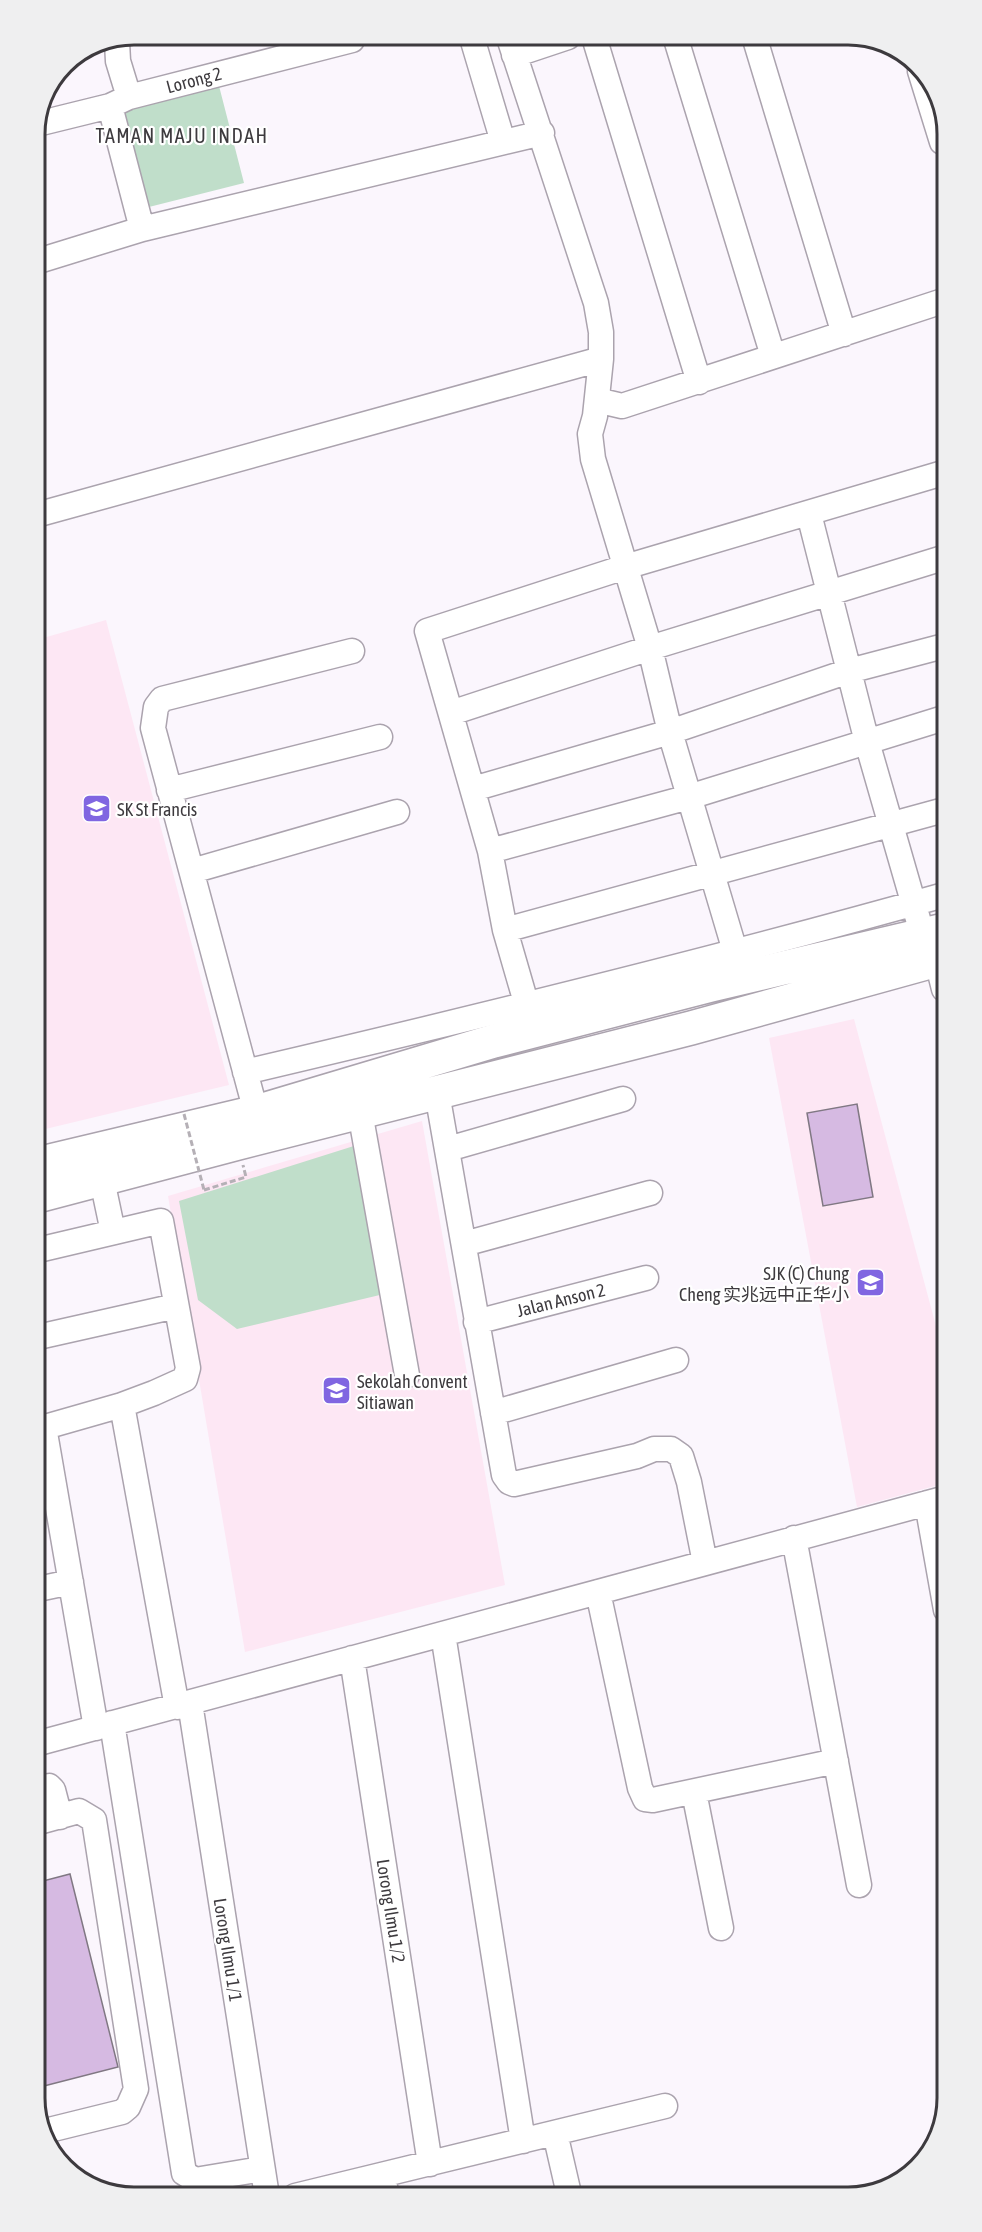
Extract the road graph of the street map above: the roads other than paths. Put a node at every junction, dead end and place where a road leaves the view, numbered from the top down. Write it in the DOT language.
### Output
graph roads {
  1 [pos="312,45"];
  2 [pos="474,45"];
  3 [pos="596,45"];
  4 [pos="678,45"];
  5 [pos="757,45"];
  6 [pos="512,46"];
  7 [pos="117,47"];
  8 [pos="264,51"];
  9 [pos="927,93"];
  10 [pos="119,101"];
  11 [pos="46,121"];
  12 [pos="935,121"];
  13 [pos="542,133"];
  14 [pos="503,142"];
  15 [pos="142,229"];
  16 [pos="45,259"];
  17 [pos="937,303"];
  18 [pos="843,334"];
  19 [pos="773,356"];
  20 [pos="602,359"];
  21 [pos="699,382"];
  22 [pos="598,396"];
  23 [pos="937,475"];
  24 [pos="45,513"];
  25 [pos="809,514"];
  26 [pos="937,560"];
  27 [pos="625,567"];
  28 [pos="831,591"];
  29 [pos="650,648"];
  30 [pos="937,648"];
  31 [pos="352,651"];
  32 [pos="849,671"];
  33 [pos="451,713"];
  34 [pos="937,720"];
  35 [pos="670,732"];
  36 [pos="380,737"];
  37 [pos="867,742"];
  38 [pos="473,789"];
  39 [pos="170,790"];
  40 [pos="689,797"];
  41 [pos="397,812"];
  42 [pos="937,812"];
  43 [pos="892,825"];
  44 [pos="490,852"];
  45 [pos="192,872"];
  46 [pos="711,874"];
  47 [pos="937,897"];
  48 [pos="914,904"];
  49 [pos="505,930"];
  50 [pos="937,951"];
  51 [pos="937,955"];
  52 [pos="937,956"];
  53 [pos="739,966"];
  54 [pos="527,1006"];
  55 [pos="691,1028"];
  56 [pos="494,1041"];
  57 [pos="246,1072"];
  58 [pos="437,1093"];
  59 [pos="623,1099"];
  60 [pos="288,1103"];
  61 [pos="256,1112"];
  62 [pos="360,1112"];
  63 [pos="448,1149"];
  64 [pos="45,1162"];
  65 [pos="102,1180"];
  66 [pos="650,1193"];
  67 [pos="45,1195"];
  68 [pos="113,1232"];
  69 [pos="464,1244"];
  70 [pos="45,1248"];
  71 [pos="646,1278"];
  72 [pos="176,1306"];
  73 [pos="476,1322"];
  74 [pos="45,1335"];
  75 [pos="676,1360"];
  76 [pos="407,1375"];
  77 [pos="122,1405"];
  78 [pos="493,1413"];
  79 [pos="45,1427"];
  80 [pos="45,1449"];
  81 [pos="937,1500"];
  82 [pos="794,1539"];
  83 [pos="705,1563"];
  84 [pos="71,1582"];
  85 [pos="45,1588"];
  86 [pos="598,1592"];
  87 [pos="442,1634"];
  88 [pos="352,1658"];
  89 [pos="184,1705"];
  90 [pos="104,1725"];
  91 [pos="45,1741"];
  92 [pos="836,1761"];
  93 [pos="45,1787"];
  94 [pos="694,1792"];
  95 [pos="49,1820"];
  96 [pos="859,1885"];
  97 [pos="721,1928"];
  98 [pos="665,2106"];
  99 [pos="51,2129"];
  100 [pos="555,2133"];
  101 [pos="524,2141"];
  102 [pos="430,2164"];
  103 [pos="262,2169"];
  104 [pos="384,2185"];
  105 [pos="265,2187"];
  106 [pos="368,2187"];
  107 [pos="567,2187"];
  1 -- 8 [label="street, Lorong 2"];
  2 -- 14 [label="street"];
  3 -- 21 [label="street"];
  4 -- 19 [label="street"];
  5 -- 18 [label="street"];
  6 -- 13 [label="street"];
  7 -- 10 [label="street"];
  8 -- 10 [label="street, Lorong 2"];
  9 -- 12 [label="street"];
  10 -- 11 [label="street, Lorong 2"];
  10 -- 15 [label="street"];
  13 -- 14 [label="street"];
  13 -- 20 [label="street"];
  14 -- 15 [label="street"];
  15 -- 16 [label="street"];
  17 -- 18 [label="street"];
  18 -- 19 [label="street"];
  19 -- 21 [label="street"];
  20 -- 22 [label="street"];
  20 -- 24 [label="street"];
  21 -- 22 [label="street"];
  22 -- 27 [label="street"];
  23 -- 25 [label="street"];
  25 -- 27 [label="street"];
  25 -- 28 [label="street"];
  26 -- 28 [label="street"];
  27 -- 29 [label="street"];
  27 -- 33 [label="street"];
  28 -- 29 [label="street"];
  28 -- 32 [label="street"];
  29 -- 33 [label="street"];
  29 -- 35 [label="street"];
  30 -- 32 [label="street"];
  31 -- 39 [label="street"];
  32 -- 35 [label="street"];
  32 -- 37 [label="street"];
  33 -- 38 [label="street"];
  34 -- 37 [label="street"];
  35 -- 38 [label="street"];
  35 -- 40 [label="street"];
  36 -- 39 [label="street"];
  37 -- 40 [label="street"];
  37 -- 43 [label="street"];
  38 -- 44 [label="street"];
  39 -- 45 [label="street"];
  40 -- 44 [label="street"];
  40 -- 46 [label="street"];
  41 -- 45 [label="street"];
  42 -- 43 [label="street"];
  43 -- 46 [label="street"];
  43 -- 48 [label="street"];
  44 -- 49 [label="street"];
  45 -- 57 [label="street"];
  46 -- 49 [label="street"];
  46 -- 53 [label="street"];
  47 -- 48 [label="street"];
  48 -- 50 [label="street"];
  48 -- 53 [label="street"];
  49 -- 54 [label="street"];
  51 -- 53 [label="highway"];
  52 -- 55 [label="highway"];
  53 -- 54 [label="street"];
  53 -- 56 [label="highway"];
  54 -- 57 [label="street"];
  55 -- 56 [label="highway"];
  55 -- 58 [label="highway"];
  56 -- 60 [label="highway"];
  57 -- 61 [label="street"];
  58 -- 60 [label="highway"];
  58 -- 62 [label="highway"];
  58 -- 63 [label="street"];
  59 -- 63 [label="street"];
  60 -- 61 [label="highway"];
  61 -- 64 [label="highway"];
  62 -- 65 [label="highway"];
  62 -- 76 [label="street"];
  63 -- 69 [label="street"];
  65 -- 67 [label="highway"];
  65 -- 68 [label="street"];
  66 -- 69 [label="street"];
  68 -- 70 [label="street"];
  68 -- 72 [label="street"];
  69 -- 73 [label="street"];
  71 -- 73 [label="street, Jalan Anson 2"];
  72 -- 74 [label="street"];
  72 -- 77 [label="street"];
  73 -- 78 [label="street"];
  75 -- 78 [label="street"];
  77 -- 79 [label="street"];
  77 -- 89 [label="street, Lorong Ilmu 1/1"];
  78 -- 83 [label="street"];
  80 -- 84 [label="street"];
  81 -- 82 [label="street"];
  82 -- 83 [label="street"];
  82 -- 92 [label="street"];
  83 -- 86 [label="street"];
  84 -- 85 [label="street"];
  84 -- 90 [label="street"];
  86 -- 87 [label="street"];
  86 -- 94 [label="street"];
  87 -- 88 [label="street"];
  87 -- 101 [label="street"];
  88 -- 89 [label="street"];
  88 -- 102 [label="street, Lorong Ilmu 1/2"];
  89 -- 90 [label="street"];
  89 -- 103 [label="street, Lorong Ilmu 1/1"];
  90 -- 91 [label="street"];
  90 -- 103 [label="street"];
  92 -- 94 [label="street"];
  92 -- 96 [label="street"];
  93 -- 95 [label="street"];
  94 -- 97 [label="street"];
  95 -- 99 [label="street"];
  98 -- 100 [label="street"];
  100 -- 101 [label="street"];
  100 -- 107 [label="street"];
  101 -- 102 [label="street"];
  102 -- 104 [label="street"];
  103 -- 105 [label="street, Lorong Ilmu 1/1"];
  104 -- 106 [label="street"];
}
